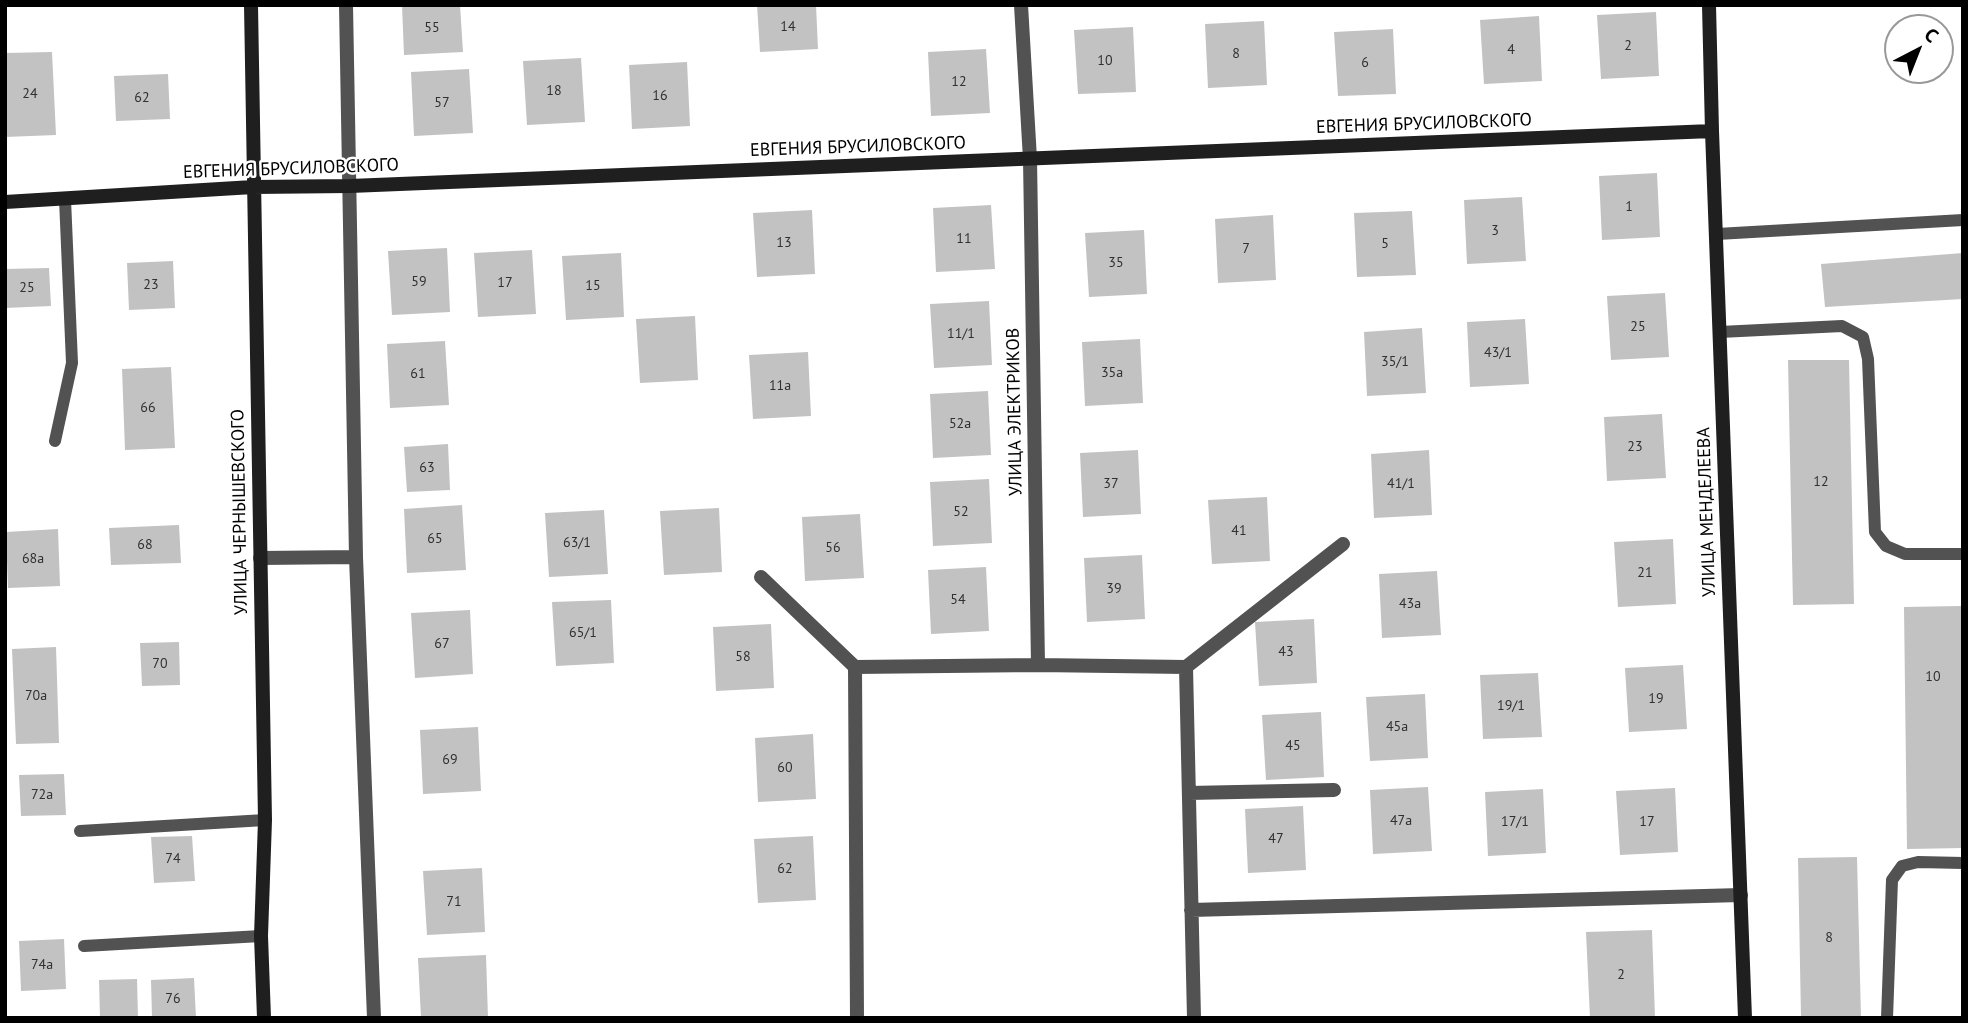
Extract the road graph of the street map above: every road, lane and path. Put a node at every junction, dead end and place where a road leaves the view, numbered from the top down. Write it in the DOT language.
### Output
graph roads {
  1 [pos="251,5"];
  2 [pos="346,5"];
  3 [pos="1021,5"];
  4 [pos="1709,5"];
  5 [pos="1712,131"];
  6 [pos="1030,159"];
  7 [pos="350,186"];
  8 [pos="253,187"];
  9 [pos="65,199"];
  10 [pos="5,202"];
  11 [pos="1963,220"];
  12 [pos="1717,234"];
  13 [pos="1720,332"];
  14 [pos="55,441"];
  15 [pos="1343,544"];
  16 [pos="1963,554"];
  17 [pos="356,557"];
  18 [pos="260,558"];
  19 [pos="761,577"];
  20 [pos="1038,665"];
  21 [pos="855,667"];
  22 [pos="1186,667"];
  23 [pos="1334,790"];
  24 [pos="1189,793"];
  25 [pos="265,820"];
  26 [pos="80,831"];
  27 [pos="1963,863"];
  28 [pos="1741,895"];
  29 [pos="1191,910"];
  30 [pos="261,936"];
  31 [pos="84,946"];
  32 [pos="264,1018"];
  33 [pos="374,1018"];
  34 [pos="857,1018"];
  35 [pos="1194,1018"];
  36 [pos="1745,1018"];
  37 [pos="1887,1018"];
  1 -- 8 [label="street, УЛИЦА ЧЕРНЫШЕВСКОГО"];
  2 -- 7 [label="street"];
  3 -- 6 [label="street, УЛИЦА ЭЛЕКТРИКОВ"];
  4 -- 5 [label="street, УЛИЦА МЕНДЕЛЕЕВА"];
  5 -- 6 [label="street, ЕВГЕНИЯ БРУСИЛОВСКОГО"];
  5 -- 12 [label="street, УЛИЦА МЕНДЕЛЕЕВА"];
  6 -- 7 [label="street, ЕВГЕНИЯ БРУСИЛОВСКОГО"];
  6 -- 20 [label="street, УЛИЦА ЭЛЕКТРИКОВ"];
  7 -- 8 [label="street, ЕВГЕНИЯ БРУСИЛОВСКОГО"];
  7 -- 17 [label="street"];
  8 -- 9 [label="street, ЕВГЕНИЯ БРУСИЛОВСКОГО"];
  8 -- 18 [label="street, УЛИЦА ЧЕРНЫШЕВСКОГО"];
  9 -- 10 [label="street, ЕВГЕНИЯ БРУСИЛОВСКОГО"];
  9 -- 14 [label="lane"];
  11 -- 12 [label="lane"];
  12 -- 13 [label="street, УЛИЦА МЕНДЕЛЕЕВА"];
  13 -- 16 [label="lane"];
  13 -- 28 [label="street, УЛИЦА МЕНДЕЛЕЕВА"];
  15 -- 22 [label="street"];
  17 -- 18 [label="street"];
  17 -- 33 [label="street"];
  18 -- 25 [label="street, УЛИЦА ЧЕРНЫШЕВСКОГО"];
  19 -- 21 [label="street"];
  20 -- 21 [label="street"];
  20 -- 22 [label="street"];
  21 -- 34 [label="street"];
  22 -- 24 [label="street"];
  23 -- 24 [label="street"];
  24 -- 29 [label="street"];
  25 -- 26 [label="lane"];
  25 -- 30 [label="street, УЛИЦА ЧЕРНЫШЕВСКОГО"];
  27 -- 37 [label="lane"];
  28 -- 29 [label="street"];
  28 -- 36 [label="street, УЛИЦА МЕНДЕЛЕЕВА"];
  29 -- 35 [label="street"];
  30 -- 31 [label="lane"];
  30 -- 32 [label="street, УЛИЦА ЧЕРНЫШЕВСКОГО"];
}
